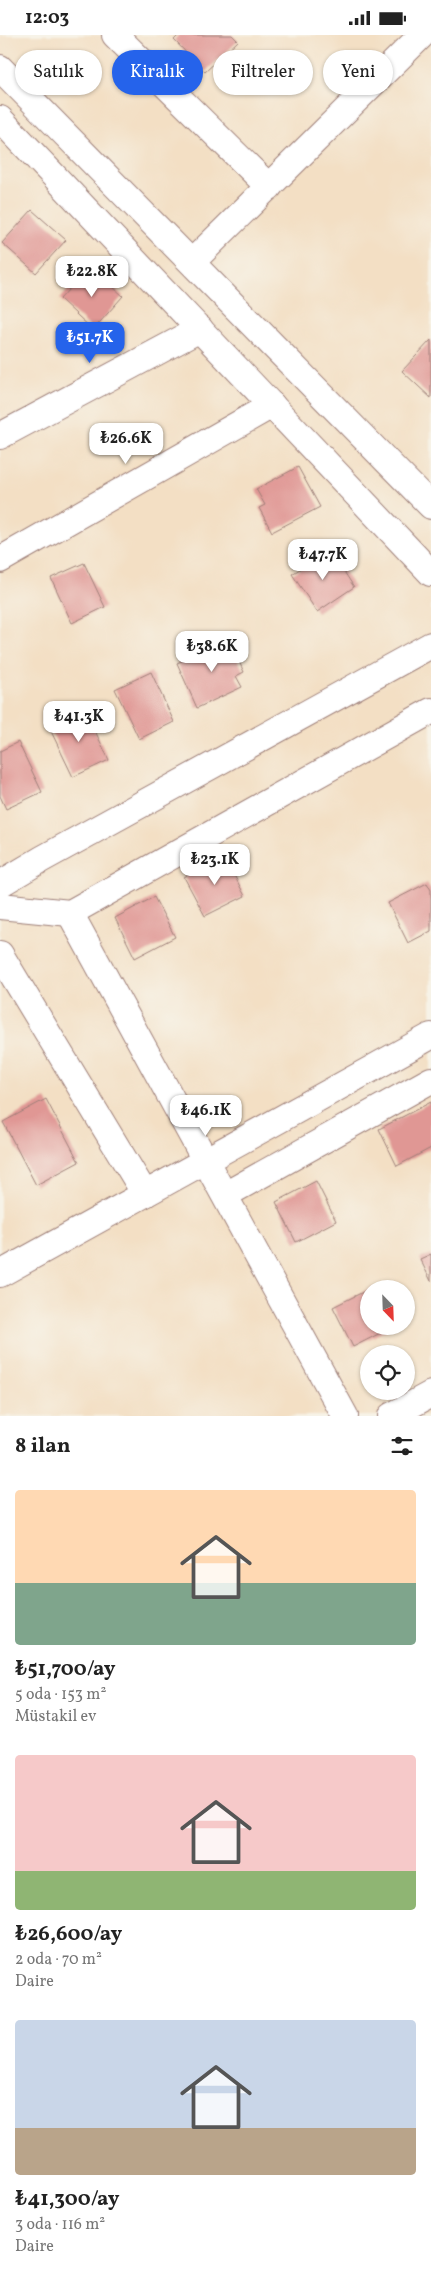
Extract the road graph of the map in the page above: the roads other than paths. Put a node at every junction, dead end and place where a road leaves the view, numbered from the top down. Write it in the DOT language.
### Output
graph roads {
  1 [pos="115,35"];
  2 [pos="422,35"];
  3 [pos="0,69"];
  4 [pos="0,119"];
  5 [pos="269,187"];
  6 [pos="192,262"];
  7 [pos="200,329"];
  8 [pos="272,405"];
  9 [pos="0,436"];
  10 [pos="431,506"];
  11 [pos="0,560"];
  12 [pos="431,573"];
  13 [pos="431,645"];
  14 [pos="431,711"];
  15 [pos="0,884"];
  16 [pos="0,906"];
  17 [pos="70,913"];
  18 [pos="0,954"];
  19 [pos="431,1036"];
  20 [pos="431,1080"];
  21 [pos="206,1160"];
  22 [pos="145,1194"];
  23 [pos="225,1195"];
  24 [pos="0,1274"];
  25 [pos="431,1394"];
  26 [pos="345,1416"];
  27 [pos="391,1416"];
  1 -- 5 [label="street"];
  2 -- 5 [label="street"];
  3 -- 6 [label="street"];
  4 -- 7 [label="street"];
  5 -- 6 [label="street"];
  6 -- 10 [label="street"];
  7 -- 8 [label="street"];
  7 -- 9 [label="street"];
  8 -- 11 [label="street"];
  8 -- 12 [label="street"];
  13 -- 15 [label="street"];
  14 -- 17 [label="street"];
  16 -- 17 [label="street"];
  17 -- 21 [label="street"];
  18 -- 22 [label="street"];
  19 -- 21 [label="street"];
  20 -- 23 [label="street"];
  21 -- 22 [label="street"];
  21 -- 23 [label="street"];
  22 -- 24 [label="street"];
  23 -- 26 [label="street"];
  25 -- 27 [label="street"];
}
